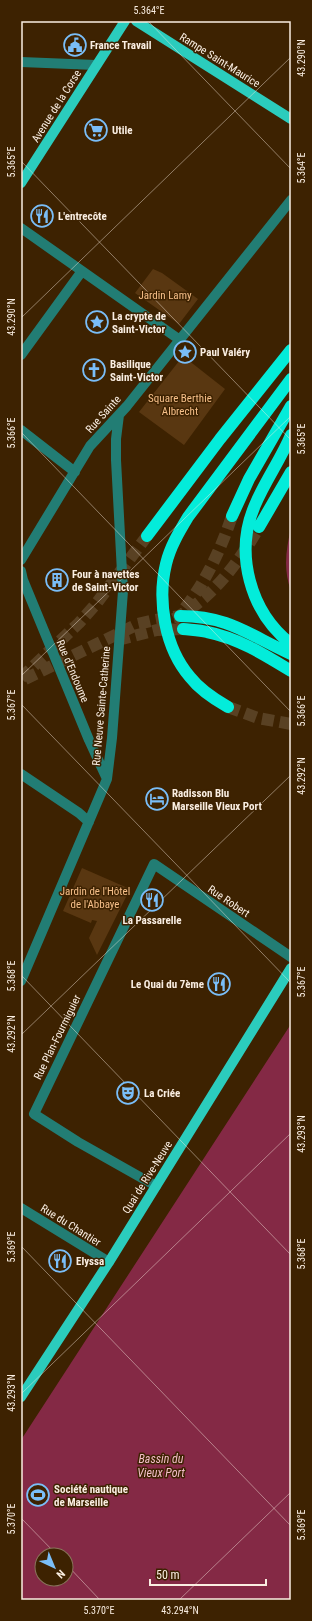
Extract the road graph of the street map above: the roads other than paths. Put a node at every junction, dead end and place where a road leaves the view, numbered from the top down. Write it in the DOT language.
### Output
graph roads {
  1 [pos="125,21"];
  2 [pos="136,21"];
  3 [pos="21,62"];
  4 [pos="96,65"];
  5 [pos="291,119"];
  6 [pos="21,184"];
  7 [pos="291,200"];
  8 [pos="21,228"];
  9 [pos="82,271"];
  10 [pos="180,340"];
  11 [pos="291,350"];
  12 [pos="21,355"];
  13 [pos="291,379"];
  14 [pos="291,406"];
  15 [pos="119,416"];
  16 [pos="21,430"];
  17 [pos="291,435"];
  18 [pos="291,444"];
  19 [pos="283,455"];
  20 [pos="75,472"];
  21 [pos="291,472"];
  22 [pos="232,516"];
  23 [pos="259,528"];
  24 [pos="147,536"];
  25 [pos="21,560"];
  26 [pos="21,571"];
  27 [pos="180,616"];
  28 [pos="183,628"];
  29 [pos="291,644"];
  30 [pos="291,654"];
  31 [pos="291,671"];
  32 [pos="228,707"];
  33 [pos="21,774"];
  34 [pos="107,779"];
  35 [pos="89,822"];
  36 [pos="154,864"];
  37 [pos="291,957"];
  38 [pos="291,968"];
  39 [pos="21,982"];
  40 [pos="156,1186"];
  41 [pos="21,1208"];
  42 [pos="109,1262"];
  43 [pos="21,1396"];
  1 -- 4 [label="main road, Avenue de la Corse"];
  2 -- 5 [label="main road, Rampe Saint-Maurice"];
  3 -- 4 [label="street"];
  4 -- 6 [label="main road, Avenue de la Corse"];
  7 -- 10 [label="street, Rue Sainte"];
  8 -- 9 [label="street"];
  9 -- 10 [label="street"];
  9 -- 12 [label="street"];
  10 -- 15 [label="street, Rue Sainte"];
  11 -- 24 [label="highway"];
  13 -- 32 [label="highway"];
  14 -- 22 [label="highway"];
  15 -- 20 [label="street, Rue Sainte"];
  15 -- 34 [label="street, Rue Neuve Sainte-Catherine"];
  16 -- 20 [label="street"];
  17 -- 19 [label="highway"];
  18 -- 19 [label="highway"];
  19 -- 29 [label="highway"];
  20 -- 25 [label="street, Rue Sainte"];
  21 -- 23 [label="highway"];
  26 -- 34 [label="street, Rue d'Endoume"];
  27 -- 30 [label="highway"];
  28 -- 31 [label="highway"];
  33 -- 35 [label="street"];
  34 -- 35 [label="street, Rue Neuve Sainte-Catherine"];
  35 -- 39 [label="street, Rue Neuve Sainte-Catherine"];
  36 -- 37 [label="street, Rue Robert"];
  36 -- 40 [label="street, Rue Plan-Fourmiguier"];
  38 -- 40 [label="main road, Quai de Rive-Neuve"];
  40 -- 42 [label="main road, Quai de Rive-Neuve"];
  41 -- 42 [label="street, Rue du Chantier"];
  42 -- 43 [label="main road, Quai de Rive-Neuve"];
}
